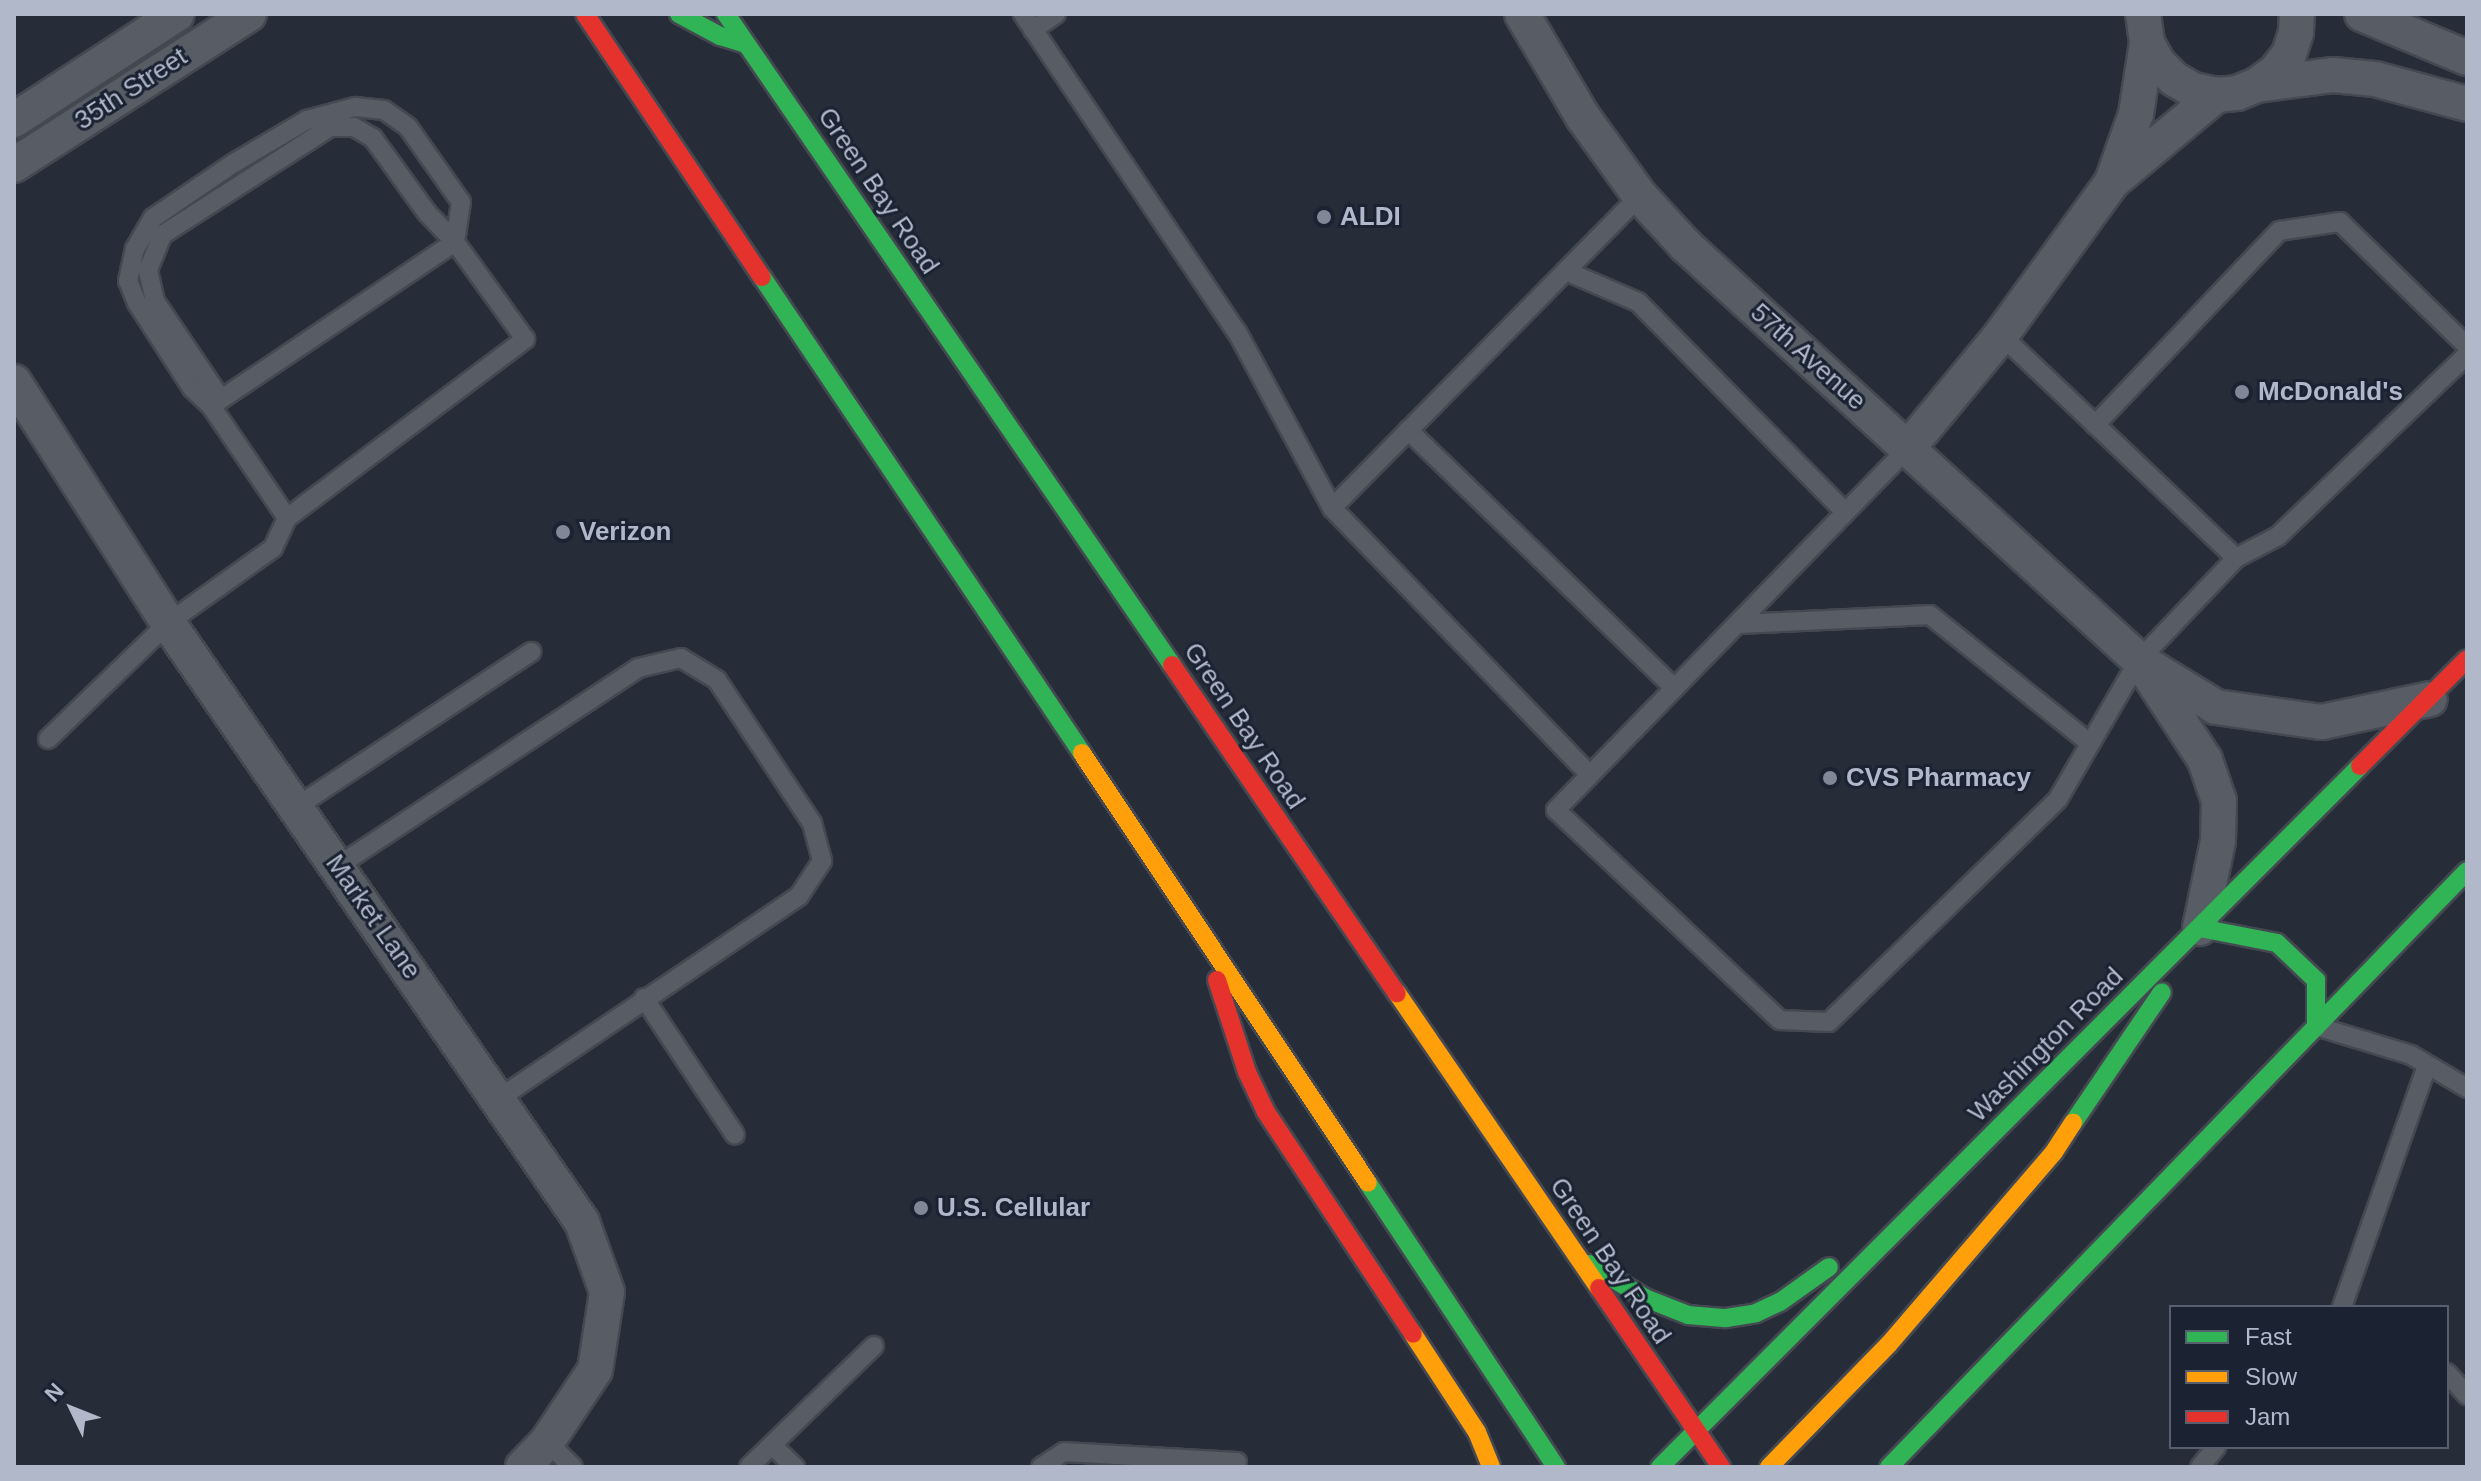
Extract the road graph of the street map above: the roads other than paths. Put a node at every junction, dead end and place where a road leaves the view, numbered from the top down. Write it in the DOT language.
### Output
graph roads {
  1 [pos="177,14"];
  2 [pos="249,14"];
  3 [pos="679,14"];
  4 [pos="726,14"];
  5 [pos="1056,14"];
  6 [pos="1522,14"];
  7 [pos="2297,14"];
  8 [pos="2362,14"];
  9 [pos="585,15"];
  10 [pos="1028,22"];
  11 [pos="2145,29"];
  12 [pos="746,44"];
  13 [pos="2467,58"];
  14 [pos="2257,85"];
  15 [pos="2216,95"];
  16 [pos="2467,104"];
  17 [pos="14,120"];
  18 [pos="14,165"];
  19 [pos="2112,182"];
  20 [pos="1640,196"];
  21 [pos="455,242"];
  22 [pos="1566,271"];
  23 [pos="2001,335"];
  24 [pos="2467,346"];
  25 [pos="2467,355"];
  26 [pos="14,382"];
  27 [pos="216,402"];
  28 [pos="2095,425"];
  29 [pos="1408,430"];
  30 [pos="1908,448"];
  31 [pos="1332,508"];
  32 [pos="1845,512"];
  33 [pos="287,518"];
  34 [pos="2236,558"];
  35 [pos="168,623"];
  36 [pos="1739,624"];
  37 [pos="531,652"];
  38 [pos="2467,659"];
  39 [pos="2139,660"];
  40 [pos="1674,688"];
  41 [pos="2430,699"];
  42 [pos="48,739"];
  43 [pos="2090,743"];
  44 [pos="1590,775"];
  45 [pos="296,807"];
  46 [pos="338,866"];
  47 [pos="2467,871"];
  48 [pos="2200,928"];
  49 [pos="1207,939"];
  50 [pos="644,998"];
  51 [pos="2316,1027"];
  52 [pos="2080,1047"];
  53 [pos="2427,1065"];
  54 [pos="2467,1088"];
  55 [pos="499,1098"];
  56 [pos="735,1135"];
  57 [pos="1572,1252"];
  58 [pos="2345,1305"];
  59 [pos="874,1346"];
  60 [pos="2449,1375"];
  61 [pos="2467,1395"];
  62 [pos="1956,1398"];
  63 [pos="1694,1430"];
  64 [pos="547,1442"];
  65 [pos="772,1445"];
  66 [pos="2214,1449"];
  67 [pos="523,1467"];
  68 [pos="573,1467"];
  69 [pos="749,1467"];
  70 [pos="795,1467"];
  71 [pos="1041,1467"];
  72 [pos="1236,1467"];
  73 [pos="1491,1467"];
  74 [pos="1556,1467"];
  75 [pos="1660,1467"];
  76 [pos="1701,1467"];
  77 [pos="1721,1467"];
  78 [pos="1769,1467"];
  79 [pos="1889,1467"];
  80 [pos="1913,1467"];
  81 [pos="2200,1467"];
  1 -- 17 [label="street, 35th Street"];
  2 -- 18 [label="street, 35th Street"];
  3 -- 12 [label="main road"];
  4 -- 12 [label="main road, Green Bay Road"];
  5 -- 10 [label="lane"];
  6 -- 20 [label="street, 57th Avenue"];
  7 -- 14 [label="street"];
  8 -- 13 [label="street"];
  9 -- 49 [label="main road"];
  10 -- 31 [label="lane"];
  11 -- 15 [label="street"];
  11 -- 19 [label="street"];
  12 -- 57 [label="main road, Green Bay Road"];
  14 -- 15 [label="street"];
  14 -- 16 [label="street"];
  15 -- 19 [label="street"];
  19 -- 23 [label="street"];
  20 -- 22 [label="lane"];
  20 -- 30 [label="street, 57th Avenue"];
  21 -- 27 [label="lane"];
  21 -- 27 [label="lane"];
  21 -- 27 [label="lane"];
  21 -- 33 [label="lane"];
  22 -- 29 [label="lane"];
  22 -- 32 [label="lane"];
  23 -- 28 [label="lane"];
  23 -- 30 [label="street"];
  24 -- 28 [label="lane"];
  25 -- 34 [label="lane"];
  26 -- 35 [label="street, Market Lane"];
  27 -- 33 [label="lane"];
  28 -- 34 [label="lane"];
  29 -- 31 [label="lane"];
  29 -- 40 [label="lane"];
  30 -- 32 [label="lane"];
  30 -- 39 [label="street, 57th Avenue"];
  31 -- 44 [label="lane"];
  32 -- 36 [label="lane"];
  33 -- 35 [label="lane"];
  34 -- 39 [label="lane"];
  35 -- 42 [label="lane"];
  35 -- 45 [label="street, Market Lane"];
  36 -- 40 [label="lane"];
  36 -- 43 [label="lane"];
  37 -- 45 [label="lane"];
  38 -- 41 [label="main road, Washington Road"];
  39 -- 41 [label="street, 57th Avenue"];
  39 -- 43 [label="lane"];
  39 -- 48 [label="street, 57th Avenue"];
  40 -- 44 [label="lane"];
  41 -- 48 [label="main road, Washington Road"];
  43 -- 44 [label="lane"];
  45 -- 46 [label="street, Market Lane"];
  46 -- 50 [label="lane"];
  46 -- 55 [label="street, Market Lane"];
  47 -- 51 [label="main road"];
  48 -- 51 [label="main road"];
  48 -- 52 [label="main road, Washington Road"];
  48 -- 78 [label="main road"];
  49 -- 73 [label="main road"];
  49 -- 74 [label="main road"];
  50 -- 55 [label="lane"];
  50 -- 56 [label="lane"];
  51 -- 53 [label="lane"];
  51 -- 62 [label="main road"];
  52 -- 57 [label="main road"];
  52 -- 63 [label="main road, Washington Road"];
  53 -- 54 [label="lane"];
  53 -- 58 [label="lane"];
  55 -- 64 [label="street, Market Lane"];
  57 -- 63 [label="main road, Green Bay Road"];
  59 -- 65 [label="lane"];
  60 -- 61 [label="lane"];
  62 -- 79 [label="main road"];
  62 -- 80 [label="main road"];
  63 -- 75 [label="main road, Washington Road"];
  63 -- 76 [label="main road"];
  63 -- 77 [label="main road, Green Bay Road"];
  64 -- 67 [label="street, Market Lane"];
  64 -- 68 [label="lane"];
  65 -- 69 [label="lane"];
  65 -- 70 [label="lane"];
  66 -- 81 [label="lane"];
  71 -- 72 [label="lane"];
}
